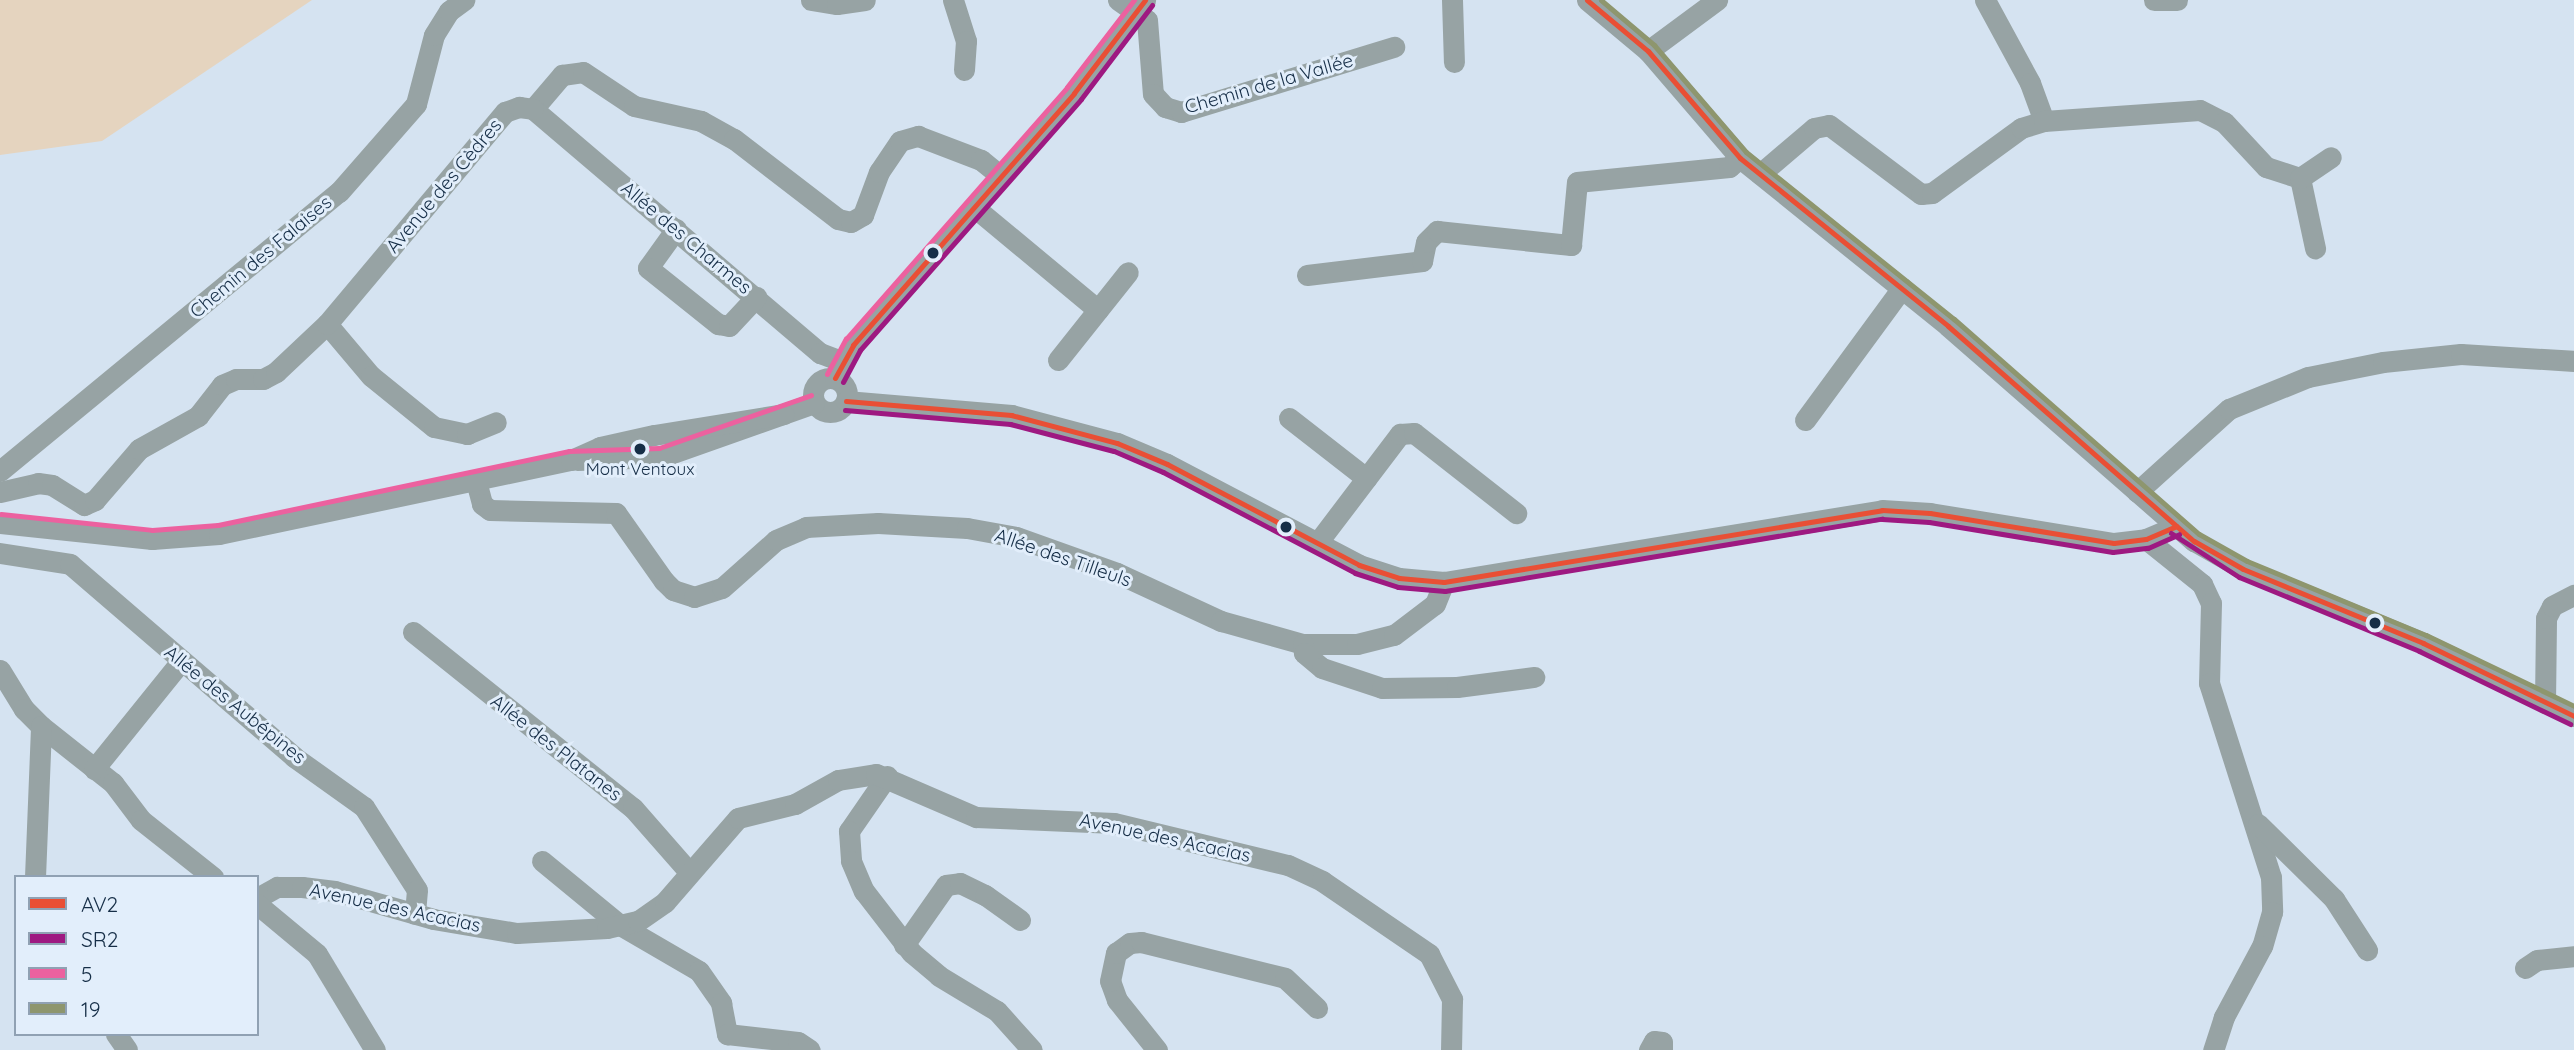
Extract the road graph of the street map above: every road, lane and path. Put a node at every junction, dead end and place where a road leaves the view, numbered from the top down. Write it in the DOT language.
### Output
graph roads {
  1 [pos="464,0"];
  2 [pos="811,0"];
  3 [pos="865,0"];
  4 [pos="953,0"];
  5 [pos="1118,0"];
  6 [pos="1452,0"];
  7 [pos="1587,0"];
  8 [pos="1717,0"];
  9 [pos="1985,0"];
  10 [pos="2154,0"];
  11 [pos="2177,0"];
  12 [pos="1141,6"];
  13 [pos="1394,47"];
  14 [pos="1648,51"];
  15 [pos="1454,62"];
  16 [pos="964,69"];
  17 [pos="533,109"];
  18 [pos="2044,121"];
  19 [pos="2331,157"];
  20 [pos="1740,158"];
  21 [pos="1760,174"];
  22 [pos="1001,176"];
  23 [pos="2300,178"];
  24 [pos="974,207"];
  25 [pos="676,229"];
  26 [pos="2315,248"];
  27 [pos="1128,272"];
  28 [pos="1307,275"];
  29 [pos="1902,288"];
  30 [pos="756,297"];
  31 [pos="1098,310"];
  32 [pos="327,324"];
  33 [pos="1058,360"];
  34 [pos="2574,360"];
  35 [pos="838,369"];
  36 [pos="846,401"];
  37 [pos="814,403"];
  38 [pos="1289,418"];
  39 [pos="1805,420"];
  40 [pos="496,422"];
  41 [pos="0,471"];
  42 [pos="1366,478"];
  43 [pos="476,481"];
  44 [pos="0,492"];
  45 [pos="2137,492"];
  46 [pos="1516,513"];
  47 [pos="0,523"];
  48 [pos="2176,526"];
  49 [pos="2146,539"];
  50 [pos="1318,542"];
  51 [pos="0,553"];
  52 [pos="1444,582"];
  53 [pos="2574,595"];
  54 [pos="413,632"];
  55 [pos="1303,644"];
  56 [pos="181,661"];
  57 [pos="0,670"];
  58 [pos="1534,677"];
  59 [pos="2546,703"];
  60 [pos="2574,716"];
  61 [pos="41,726"];
  62 [pos="94,769"];
  63 [pos="887,776"];
  64 [pos="2258,824"];
  65 [pos="542,860"];
  66 [pos="690,873"];
  67 [pos="35,875"];
  68 [pos="210,875"];
  69 [pos="259,897"];
  70 [pos="259,906"];
  71 [pos="415,914"];
  72 [pos="1020,920"];
  73 [pos="620,925"];
  74 [pos="904,945"];
  75 [pos="2367,950"];
  76 [pos="2574,956"];
  77 [pos="2525,968"];
  78 [pos="1317,1008"];
  79 [pos="725,1042"];
  80 [pos="374,1050"];
  81 [pos="810,1050"];
  82 [pos="1032,1050"];
  83 [pos="1157,1050"];
  84 [pos="1451,1050"];
  85 [pos="1649,1050"];
  86 [pos="1661,1050"];
  87 [pos="2213,1050"];
  1 -- 41 [label="street, Chemin des Falaises"];
  2 -- 3 [label="street"];
  4 -- 16 [label="street"];
  5 -- 12 [label="street"];
  6 -- 15 [label="street"];
  7 -- 14 [label="street"];
  8 -- 14 [label="street"];
  9 -- 18 [label="street"];
  10 -- 11 [label="street"];
  12 -- 13 [label="street, Chemin de la Vallée"];
  12 -- 22 [label="street"];
  14 -- 20 [label="street"];
  17 -- 22 [label="street"];
  17 -- 25 [label="street, Allée des Charmes"];
  17 -- 32 [label="street, Avenue des Cèdres"];
  18 -- 21 [label="street"];
  18 -- 23 [label="street"];
  19 -- 23 [label="street"];
  20 -- 21 [label="street"];
  20 -- 28 [label="street"];
  21 -- 29 [label="street"];
  22 -- 24 [label="street"];
  23 -- 26 [label="street"];
  24 -- 31 [label="street"];
  24 -- 35 [label="street"];
  25 -- 30 [label="street, Allée des Charmes"];
  25 -- 30 [label="street"];
  27 -- 31 [label="street"];
  29 -- 39 [label="street"];
  29 -- 45 [label="street"];
  30 -- 35 [label="street, Allée des Charmes"];
  31 -- 33 [label="street"];
  32 -- 40 [label="street"];
  32 -- 44 [label="street, Avenue des Cèdres"];
  34 -- 45 [label="street"];
  35 -- 36 [label="street"];
  35 -- 37 [label="street"];
  36 -- 37 [label="street"];
  36 -- 50 [label="street"];
  37 -- 43 [label="street"];
  38 -- 42 [label="street"];
  42 -- 46 [label="street"];
  42 -- 50 [label="street"];
  43 -- 47 [label="street"];
  43 -- 55 [label="street, Allée des Tilleuls"];
  45 -- 48 [label="street"];
  48 -- 49 [label="street"];
  48 -- 59 [label="street"];
  49 -- 52 [label="street"];
  49 -- 64 [label="street"];
  50 -- 52 [label="street"];
  51 -- 56 [label="street, Allée des Aubépines"];
  52 -- 55 [label="street, Allée des Tilleuls"];
  53 -- 59 [label="street"];
  54 -- 66 [label="street, Allée des Platanes"];
  55 -- 58 [label="street"];
  56 -- 62 [label="street"];
  56 -- 71 [label="street, Allée des Aubépines"];
  57 -- 61 [label="street"];
  59 -- 60 [label="street"];
  61 -- 62 [label="street"];
  61 -- 67 [label="street"];
  62 -- 68 [label="street"];
  63 -- 66 [label="street, Avenue des Acacias"];
  63 -- 74 [label="street"];
  63 -- 84 [label="street, Avenue des Acacias"];
  64 -- 75 [label="street"];
  64 -- 87 [label="street"];
  65 -- 73 [label="street"];
  66 -- 73 [label="street, Avenue des Acacias"];
  69 -- 71 [label="street, Avenue des Acacias"];
  70 -- 80 [label="street"];
  71 -- 73 [label="street, Avenue des Acacias"];
  72 -- 74 [label="street"];
  73 -- 79 [label="street"];
  74 -- 82 [label="street"];
  76 -- 77 [label="street"];
  78 -- 83 [label="street"];
  79 -- 81 [label="street"];
  85 -- 86 [label="street"];
}
